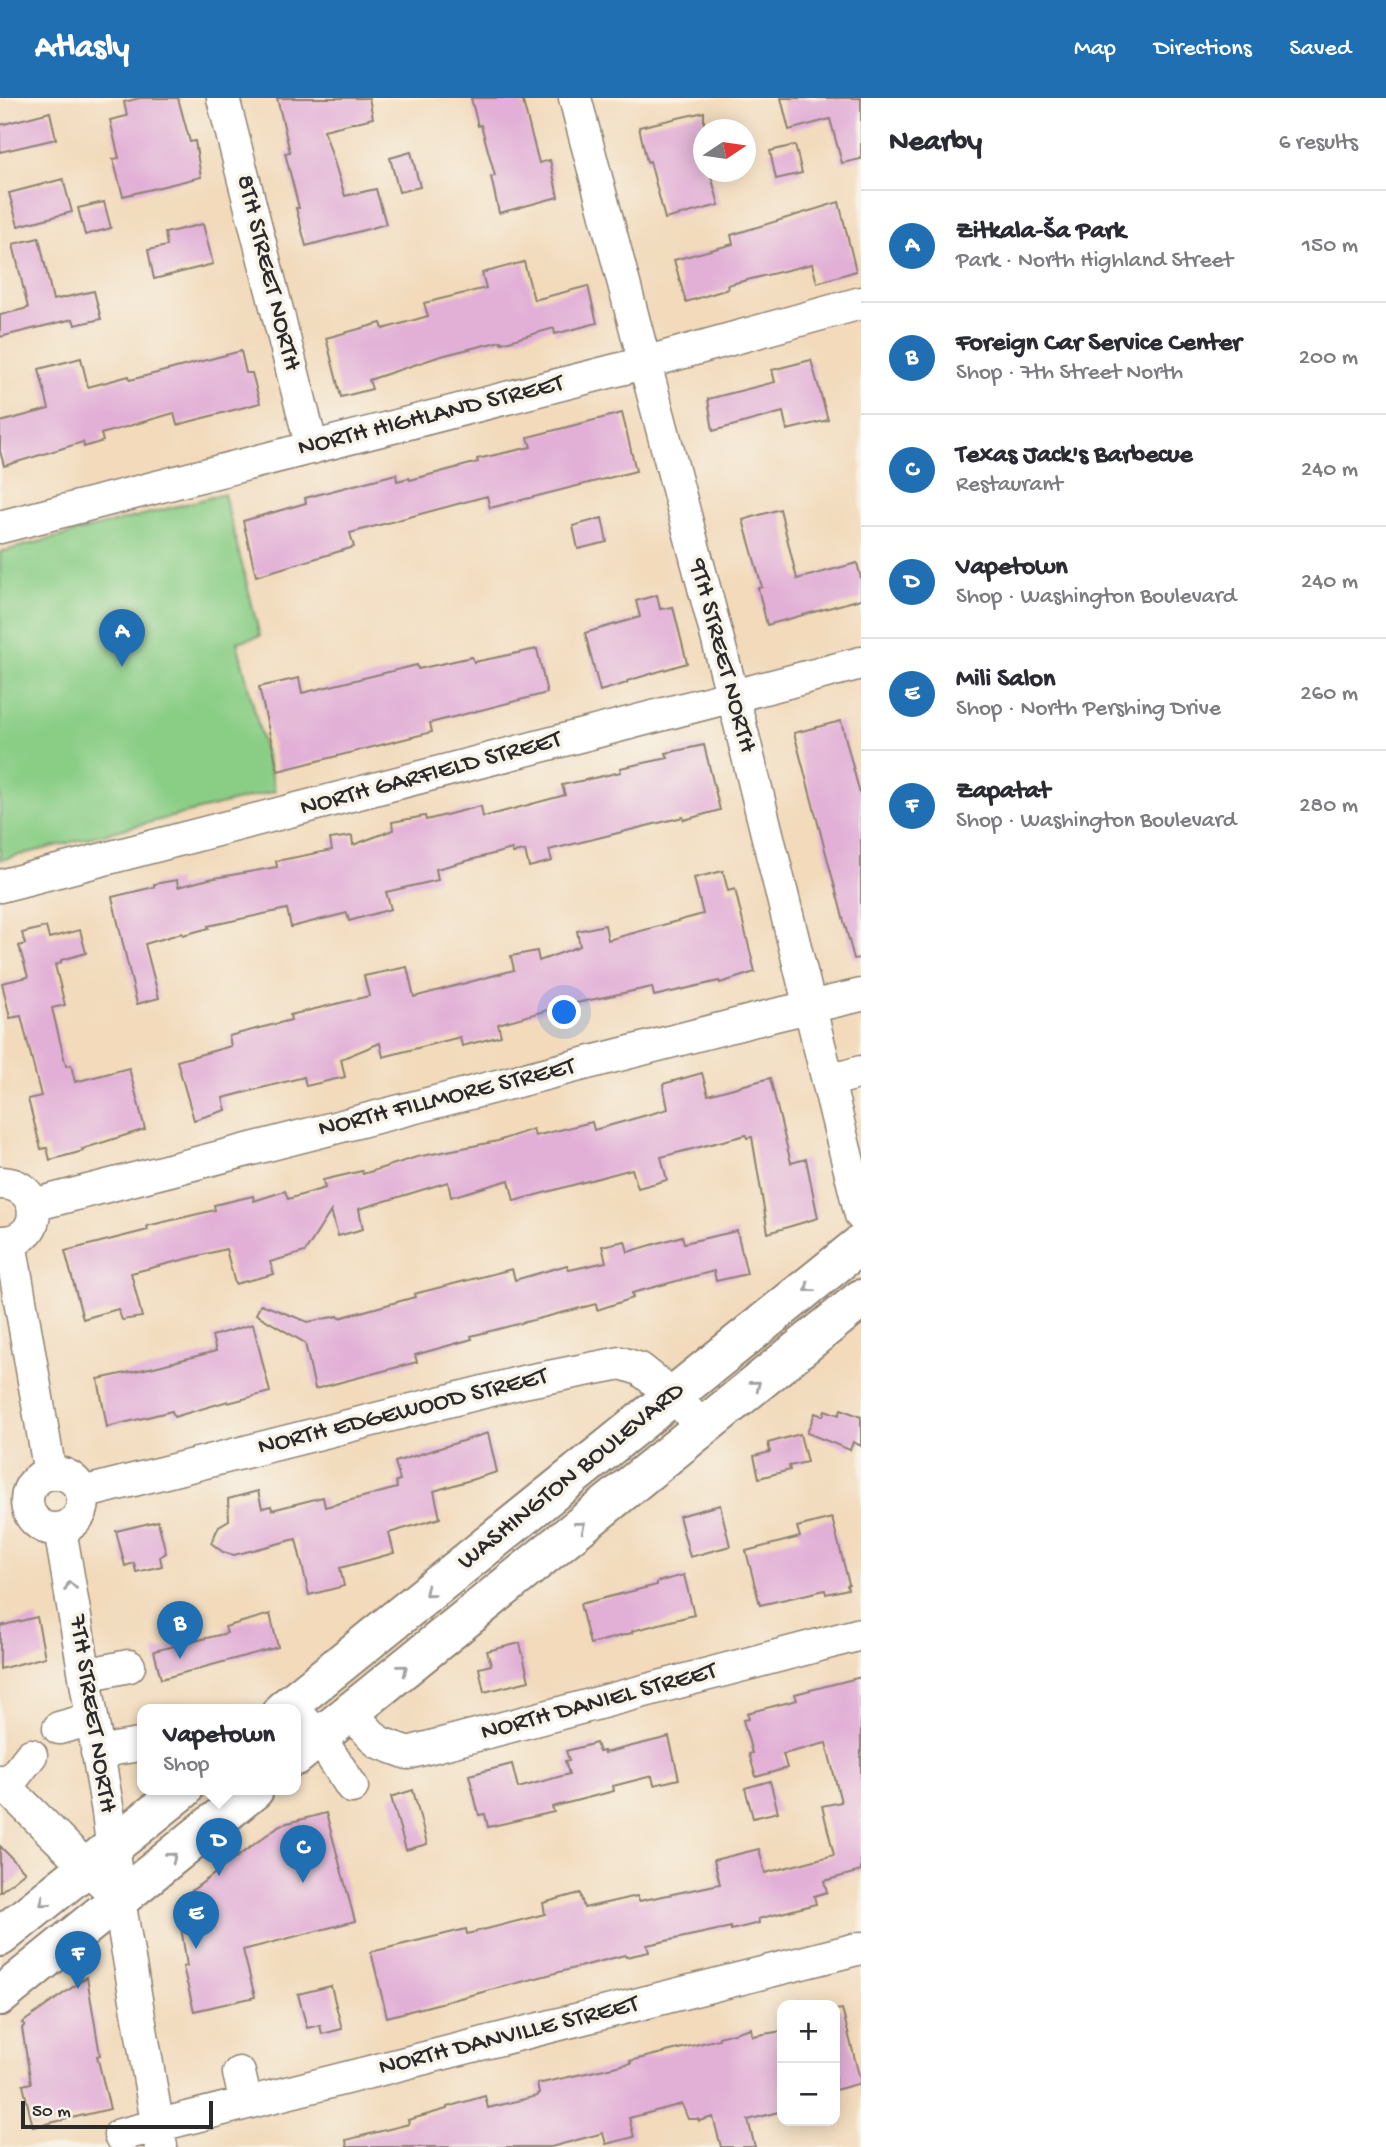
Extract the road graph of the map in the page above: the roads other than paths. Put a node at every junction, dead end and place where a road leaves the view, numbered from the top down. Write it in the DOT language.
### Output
graph roads {
  1 [pos="223,98"];
  2 [pos="575,98"];
  3 [pos="861,303"];
  4 [pos="644,363"];
  5 [pos="312,448"];
  6 [pos="0,527"];
  7 [pos="861,663"];
  8 [pos="733,697"];
  9 [pos="0,886"];
  10 [pos="861,995"];
  11 [pos="809,1006"];
  12 [pos="861,1072"];
  13 [pos="829,1081"];
  14 [pos="0,1183"];
  15 [pos="33,1205"];
  16 [pos="861,1215"];
  17 [pos="5,1242"];
  18 [pos="861,1244"];
  19 [pos="861,1299"];
  20 [pos="673,1395"];
  21 [pos="703,1428"];
  22 [pos="50,1473"];
  23 [pos="82,1493"];
  24 [pos="14,1511"];
  25 [pos="60,1529"];
  26 [pos="861,1634"];
  27 [pos="129,1666"];
  28 [pos="85,1675"];
  29 [pos="350,1712"];
  30 [pos="301,1718"];
  31 [pos="92,1719"];
  32 [pos="301,1721"];
  33 [pos="59,1728"];
  34 [pos="301,1728"];
  35 [pos="137,1745"];
  36 [pos="97,1752"];
  37 [pos="31,1755"];
  38 [pos="3,1784"];
  39 [pos="352,1787"];
  40 [pos="177,1795"];
  41 [pos="248,1795"];
  42 [pos="100,1857"];
  43 [pos="118,1899"];
  44 [pos="0,1937"];
  45 [pos="861,1948"];
  46 [pos="0,1996"];
  47 [pos="120,2135"];
  48 [pos="160,2137"];
  1 -- 5 [label="street, 8TH STREET NORTH"];
  2 -- 4 [label="street, 9TH STREET NORTH"];
  3 -- 4 [label="street, NORTH HIGHLAND STREET"];
  4 -- 5 [label="street, NORTH HIGHLAND STREET"];
  4 -- 8 [label="street, 9TH STREET NORTH"];
  5 -- 6 [label="street, NORTH HIGHLAND STREET"];
  7 -- 8 [label="street, NORTH GARFIELD STREET"];
  8 -- 9 [label="street, NORTH GARFIELD STREET"];
  8 -- 11 [label="street, 9TH STREET NORTH"];
  10 -- 11 [label="street, NORTH FILLMORE STREET"];
  11 -- 13 [label="street, 9TH STREET NORTH"];
  11 -- 15 [label="street, NORTH FILLMORE STREET"];
  12 -- 13 [label="street"];
  13 -- 16 [label="street, 9TH STREET NORTH"];
  14 -- 15 [label="street"];
  15 -- 17 [label="street"];
  17 -- 22 [label="street"];
  18 -- 20 [label="main road, WASHINGTON BOULEVARD, one-way"];
  21 -- 19 [label="main road, WASHINGTON BOULEVARD, one-way"];
  20 -- 21 [label="street, NORTH EDGEWOOD STREET"];
  20 -- 23 [label="street, NORTH EDGEWOOD STREET"];
  20 -- 30 [label="main road, WASHINGTON BOULEVARD, one-way"];
  29 -- 21 [label="main road, WASHINGTON BOULEVARD, one-way"];
  22 -- 23 [label="street"];
  22 -- 24 [label="street"];
  23 -- 25 [label="street"];
  24 -- 25 [label="street"];
  28 -- 25 [label="street, 7TH STREET NORTH, one-way"];
  26 -- 29 [label="street, NORTH DANIEL STREET"];
  27 -- 28 [label="street"];
  28 -- 31 [label="street, 7TH STREET NORTH"];
  29 -- 32 [label="main road, WASHINGTON BOULEVARD"];
  31 -- 33 [label="street"];
  31 -- 36 [label="street, 7TH STREET NORTH"];
  34 -- 39 [label="street"];
  35 -- 36 [label="street"];
  36 -- 42 [label="street, 7TH STREET NORTH"];
  37 -- 38 [label="street"];
  38 -- 42 [label="street"];
  40 -- 42 [label="main road"];
  43 -- 41 [label="main road, one-way"];
  42 -- 43 [label="street, 7TH STREET NORTH"];
  42 -- 44 [label="main road, one-way"];
  43 -- 46 [label="main road"];
  43 -- 48 [label="street, 7TH STREET NORTH"];
  45 -- 48 [label="street, NORTH DANVILLE STREET"];
  47 -- 48 [label="street, NORTH DANVILLE STREET"];
}
